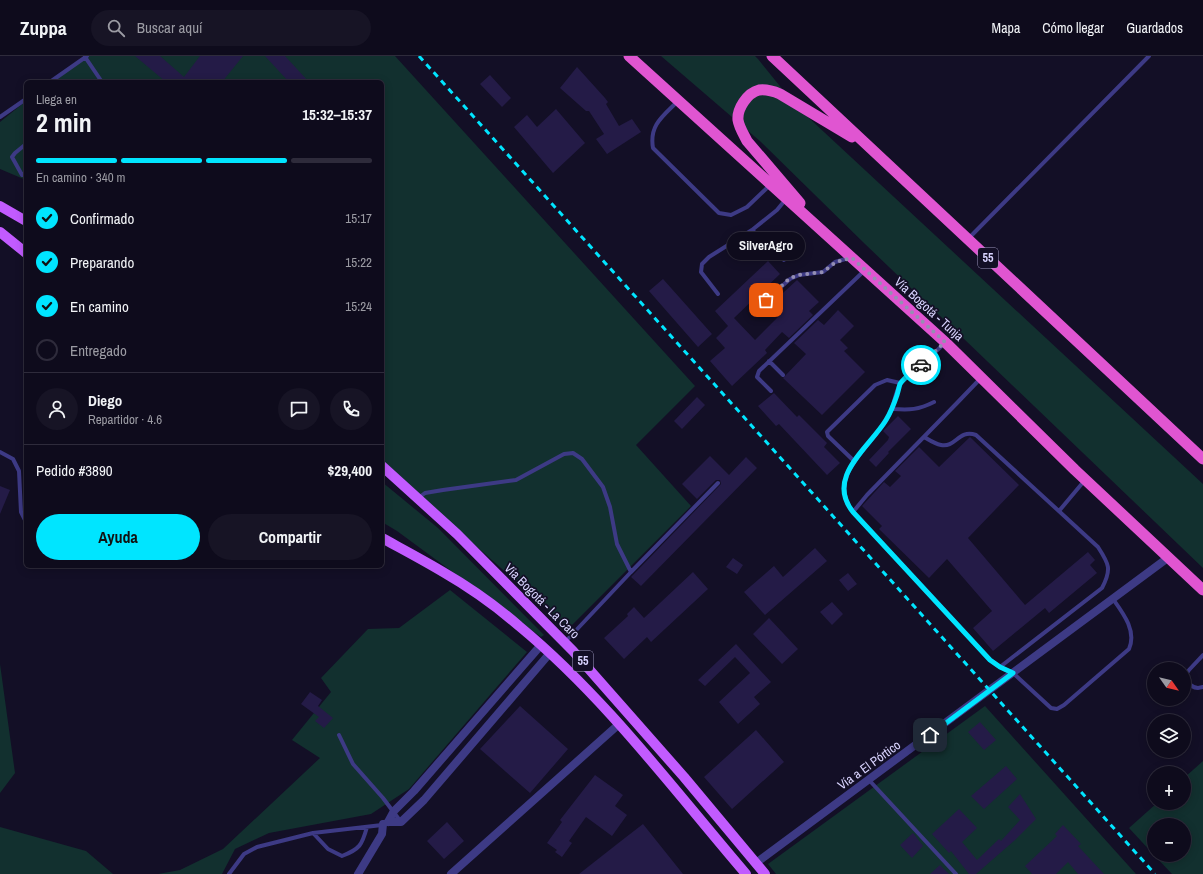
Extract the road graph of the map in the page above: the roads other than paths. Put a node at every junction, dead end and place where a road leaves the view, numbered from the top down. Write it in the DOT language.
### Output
graph roads {
  1 [pos="629,56"];
  2 [pos="772,56"];
  3 [pos="1149,56"];
  4 [pos="86,57"];
  5 [pos="53,80"];
  6 [pos="101,80"];
  7 [pos="24,100"];
  8 [pos="678,101"];
  9 [pos="0,117"];
  10 [pos="24,146"];
  11 [pos="870,147"];
  12 [pos="24,174"];
  13 [pos="771,184"];
  14 [pos="787,199"];
  15 [pos="0,206"];
  16 [pos="24,220"];
  17 [pos="752,230"];
  18 [pos="0,232"];
  19 [pos="827,236"];
  20 [pos="968,239"];
  21 [pos="24,251"];
  22 [pos="852,258"];
  23 [pos="784,260"];
  24 [pos="865,270"];
  25 [pos="718,294"];
  26 [pos="755,310"];
  27 [pos="945,342"];
  28 [pos="769,361"];
  29 [pos="783,375"];
  30 [pos="981,377"];
  31 [pos="900,383"];
  32 [pos="771,391"];
  33 [pos="934,402"];
  34 [pos="893,409"];
  35 [pos="924,437"];
  36 [pos="0,452"];
  37 [pos="1203,459"];
  38 [pos="854,461"];
  39 [pos="384,468"];
  40 [pos="1085,479"];
  41 [pos="718,483"];
  42 [pos="417,499"];
  43 [pos="1059,511"];
  44 [pos="853,512"];
  45 [pos="24,518"];
  46 [pos="384,539"];
  47 [pos="1169,557"];
  48 [pos="631,572"];
  49 [pos="1203,590"];
  50 [pos="1113,599"];
  51 [pos="565,642"];
  52 [pos="541,645"];
  53 [pos="550,653"];
  54 [pos="1203,655"];
  55 [pos="1000,667"];
  56 [pos="1013,673"];
  57 [pos="1203,686"];
  58 [pos="618,725"];
  59 [pos="339,735"];
  60 [pos="869,780"];
  61 [pos="394,811"];
  62 [pos="401,822"];
  63 [pos="383,824"];
  64 [pos="367,827"];
  65 [pos="313,834"];
  66 [pos="756,863"];
  67 [pos="229,874"];
  68 [pos="358,874"];
  69 [pos="451,874"];
  70 [pos="746,874"];
  71 [pos="765,874"];
  72 [pos="956,874"];
  1 -- 8 [label="highway, Vía Bogotá - Tunja"];
  2 -- 11 [label="highway, 55"];
  3 -- 20 [label="lane"];
  4 -- 5 [label="lane"];
  4 -- 6 [label="lane"];
  7 -- 9 [label="lane"];
  8 -- 13 [label="highway, Vía Bogotá - Tunja"];
  8 -- 13 [label="lane"];
  10 -- 12 [label="lane"];
  11 -- 19 [label="highway"];
  11 -- 20 [label="highway, 55"];
  13 -- 14 [label="highway, Vía Bogotá - Tunja"];
  14 -- 17 [label="lane"];
  14 -- 19 [label="highway, Vía Bogotá - Tunja"];
  15 -- 16 [label="main road"];
  17 -- 23 [label="lane"];
  17 -- 25 [label="lane"];
  18 -- 21 [label="main road"];
  19 -- 22 [label="highway, Vía Bogotá - Tunja"];
  20 -- 37 [label="highway, 55"];
  22 -- 24 [label="highway, Vía Bogotá - Tunja"];
  22 -- 26 [label="lane"];
  24 -- 27 [label="highway, Vía Bogotá - Tunja"];
  24 -- 28 [label="lane"];
  27 -- 30 [label="highway, Vía Bogotá - Tunja"];
  27 -- 31 [label="lane"];
  28 -- 29 [label="lane"];
  28 -- 32 [label="lane"];
  30 -- 35 [label="lane"];
  30 -- 40 [label="highway, Vía Bogotá - Tunja"];
  31 -- 34 [label="lane"];
  31 -- 38 [label="lane"];
  33 -- 34 [label="lane"];
  34 -- 38 [label="lane"];
  35 -- 43 [label="lane"];
  35 -- 44 [label="lane"];
  36 -- 45 [label="lane"];
  38 -- 44 [label="lane"];
  39 -- 42 [label="main road, Vía Bogotá - La Caro / 55"];
  40 -- 43 [label="lane"];
  40 -- 47 [label="highway, Vía Bogotá - Tunja"];
  41 -- 48 [label="lane"];
  42 -- 48 [label="lane"];
  42 -- 51 [label="main road, Vía Bogotá - La Caro / 55"];
  43 -- 55 [label="lane"];
  44 -- 55 [label="lane"];
  46 -- 52 [label="main road, 55"];
  47 -- 49 [label="highway, Vía Bogotá - Tunja"];
  47 -- 50 [label="street, Vía a El Pórtico"];
  48 -- 51 [label="lane"];
  50 -- 56 [label="street, Vía a El Pórtico"];
  50 -- 56 [label="lane"];
  51 -- 66 [label="main road, Vía Bogotá - La Caro / 55"];
  52 -- 53 [label="main road, 55"];
  52 -- 61 [label="street"];
  53 -- 58 [label="main road, 55"];
  53 -- 62 [label="street"];
  54 -- 57 [label="lane"];
  55 -- 56 [label="lane"];
  56 -- 60 [label="street, Vía a El Pórtico"];
  58 -- 69 [label="street"];
  58 -- 70 [label="main road, 55"];
  59 -- 61 [label="lane"];
  60 -- 66 [label="street, Vía a El Pórtico"];
  60 -- 72 [label="lane"];
  61 -- 62 [label="lane"];
  61 -- 62 [label="street"];
  63 -- 64 [label="lane"];
  63 -- 68 [label="street"];
  64 -- 65 [label="lane"];
  64 -- 65 [label="lane"];
  65 -- 67 [label="lane"];
  66 -- 71 [label="main road, Vía Bogotá - La Caro / 55"];
}
